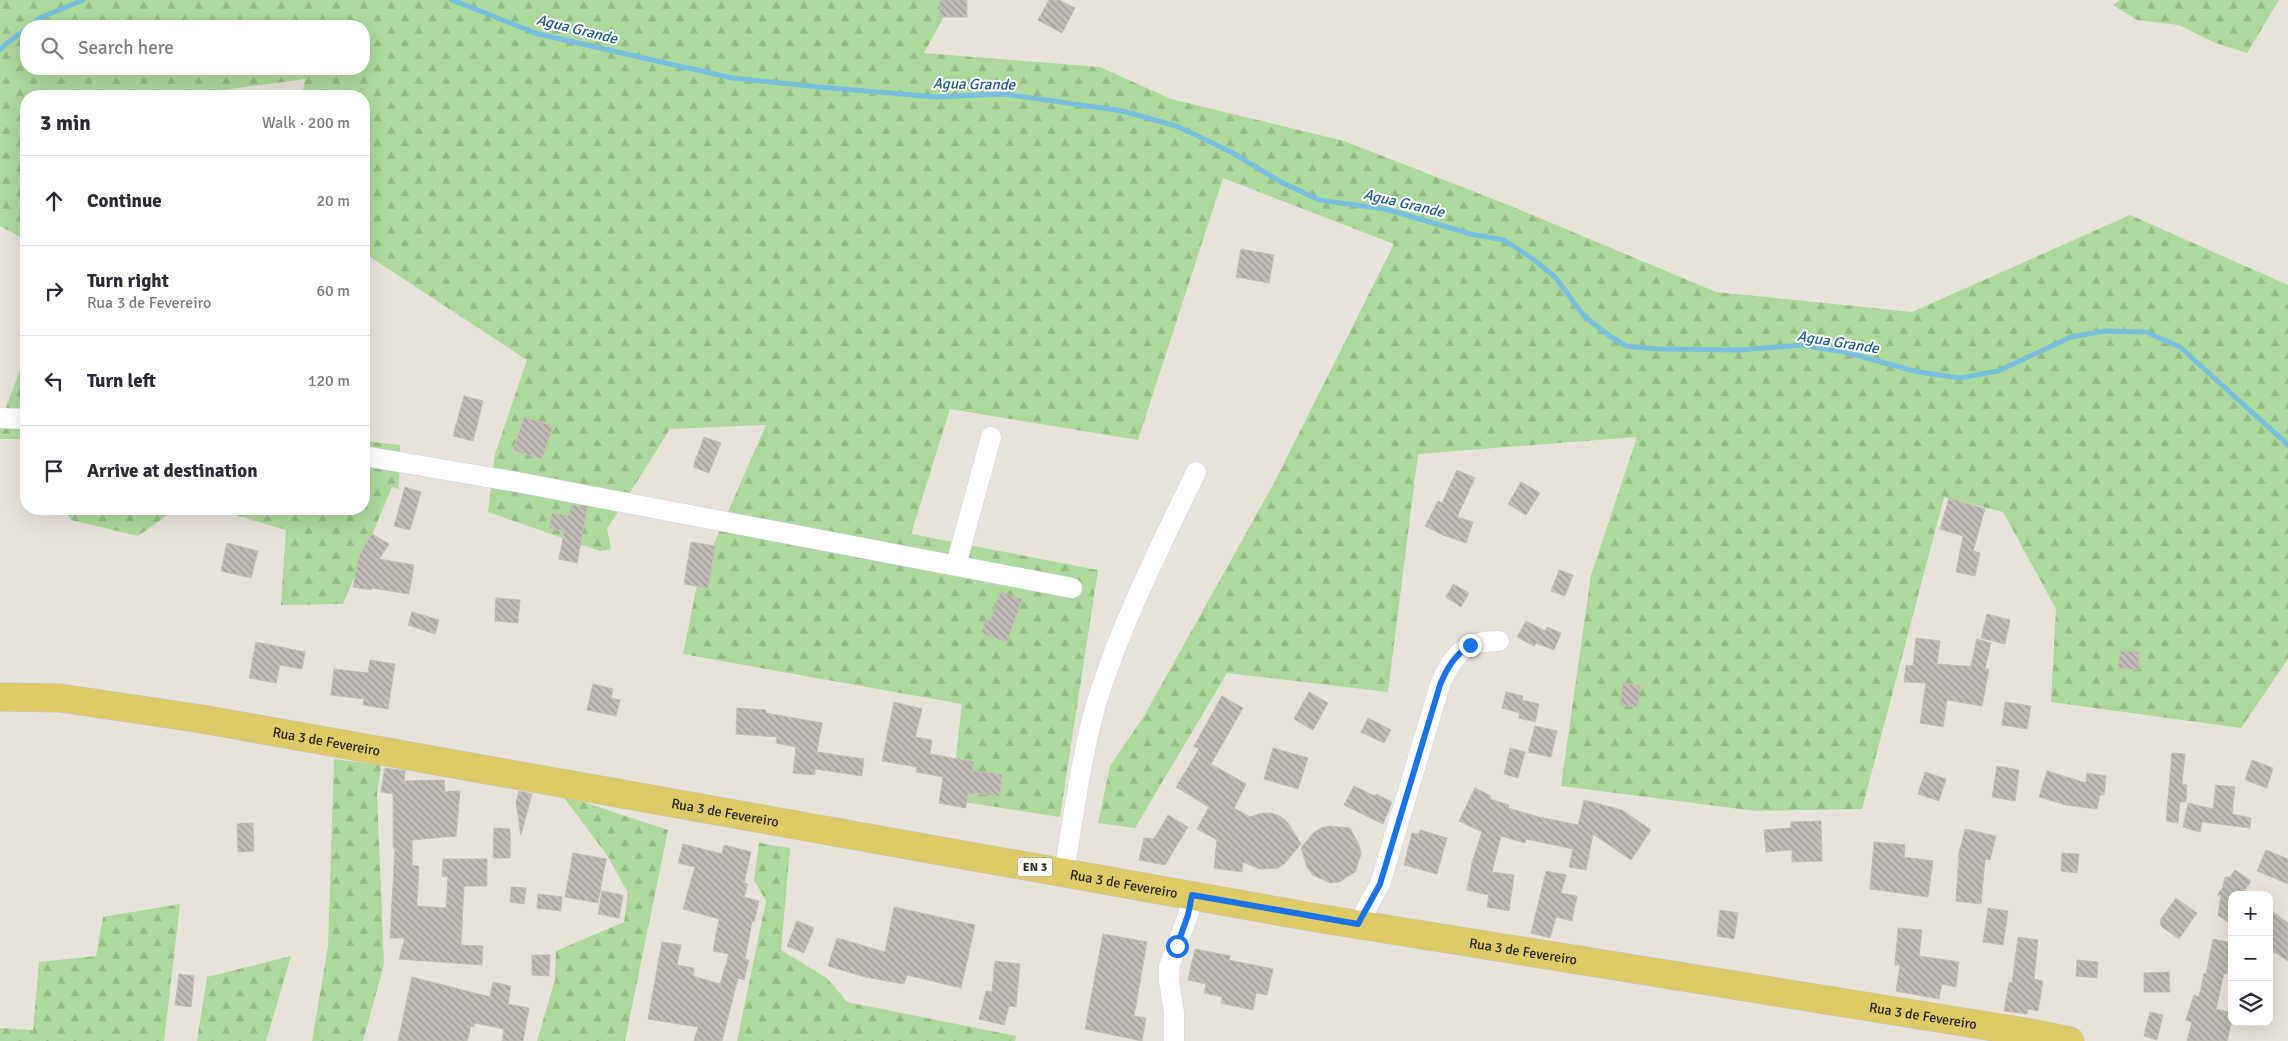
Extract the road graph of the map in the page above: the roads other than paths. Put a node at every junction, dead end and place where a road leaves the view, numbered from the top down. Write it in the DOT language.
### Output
graph roads {
  1 [pos="0,418"];
  2 [pos="20,419"];
  3 [pos="990,437"];
  4 [pos="370,457"];
  5 [pos="1196,472"];
  6 [pos="956,566"];
  7 [pos="1072,588"];
  8 [pos="1499,641"];
  9 [pos="0,697"];
  10 [pos="1064,872"];
  11 [pos="1192,895"];
  12 [pos="1358,924"];
  13 [pos="1174,1041"];
  14 [pos="2070,1041"];
  1 -- 2 [label="street"];
  3 -- 6 [label="street"];
  4 -- 6 [label="street"];
  5 -- 10 [label="street"];
  6 -- 7 [label="street"];
  8 -- 12 [label="street"];
  9 -- 10 [label="main road, Rua 3 de Fevereiro / EN 3"];
  10 -- 11 [label="main road, Rua 3 de Fevereiro / EN 3"];
  11 -- 12 [label="main road, Rua 3 de Fevereiro / EN 3"];
  11 -- 13 [label="street"];
  12 -- 14 [label="main road, Rua 3 de Fevereiro / EN 3"];
}
